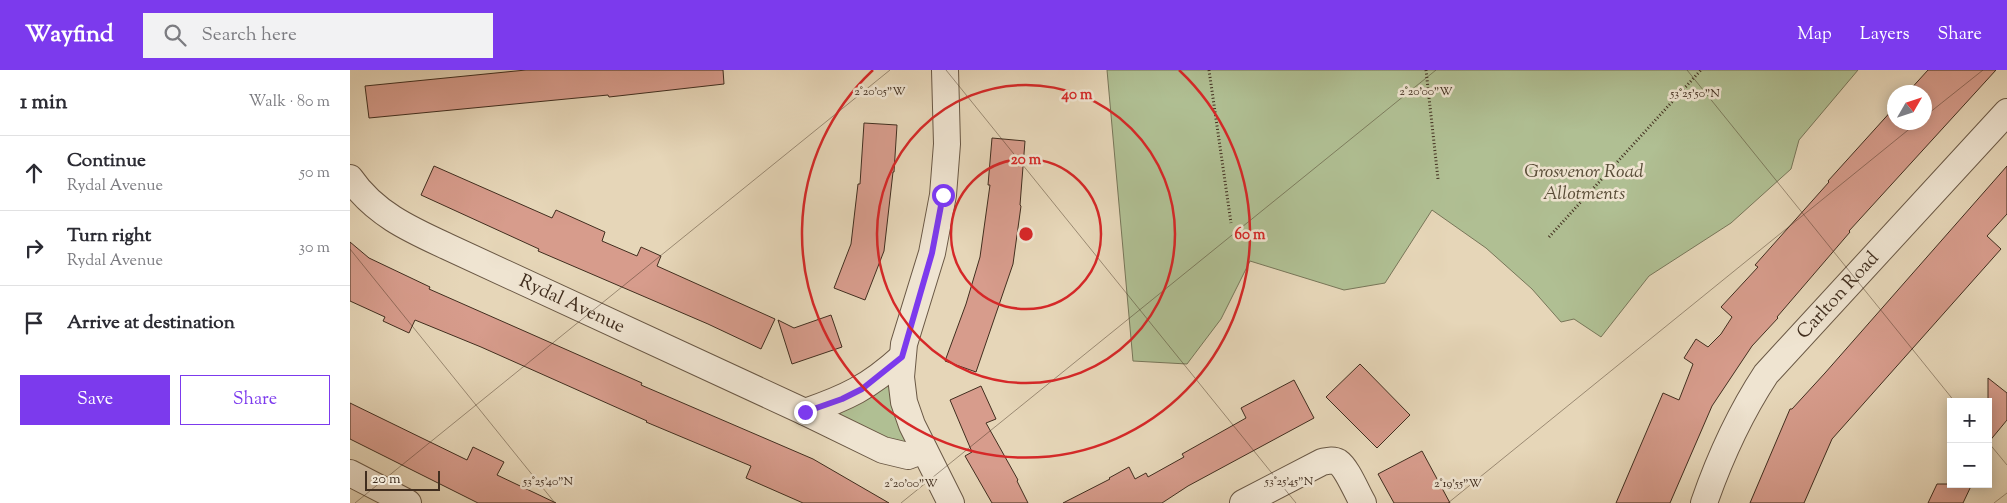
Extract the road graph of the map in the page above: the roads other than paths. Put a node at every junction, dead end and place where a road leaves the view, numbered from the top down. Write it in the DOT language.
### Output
graph roads {
  1 [pos="945,70"];
  2 [pos="2007,112"];
  3 [pos="350,178"];
  4 [pos="902,357"];
  5 [pos="805,412"];
  6 [pos="924,450"];
  7 [pos="350,473"];
  8 [pos="408,503"];
  9 [pos="951,503"];
  10 [pos="1243,503"];
  11 [pos="1363,503"];
  12 [pos="1704,503"];
  1 -- 4 [label="street"];
  2 -- 12 [label="street, Carlton Road"];
  3 -- 5 [label="street, Rydal Avenue"];
  4 -- 5 [label="street"];
  4 -- 6 [label="street"];
  5 -- 6 [label="street, Rydal Avenue"];
  6 -- 9 [label="street"];
  7 -- 8 [label="street"];
  10 -- 11 [label="street"];
}
